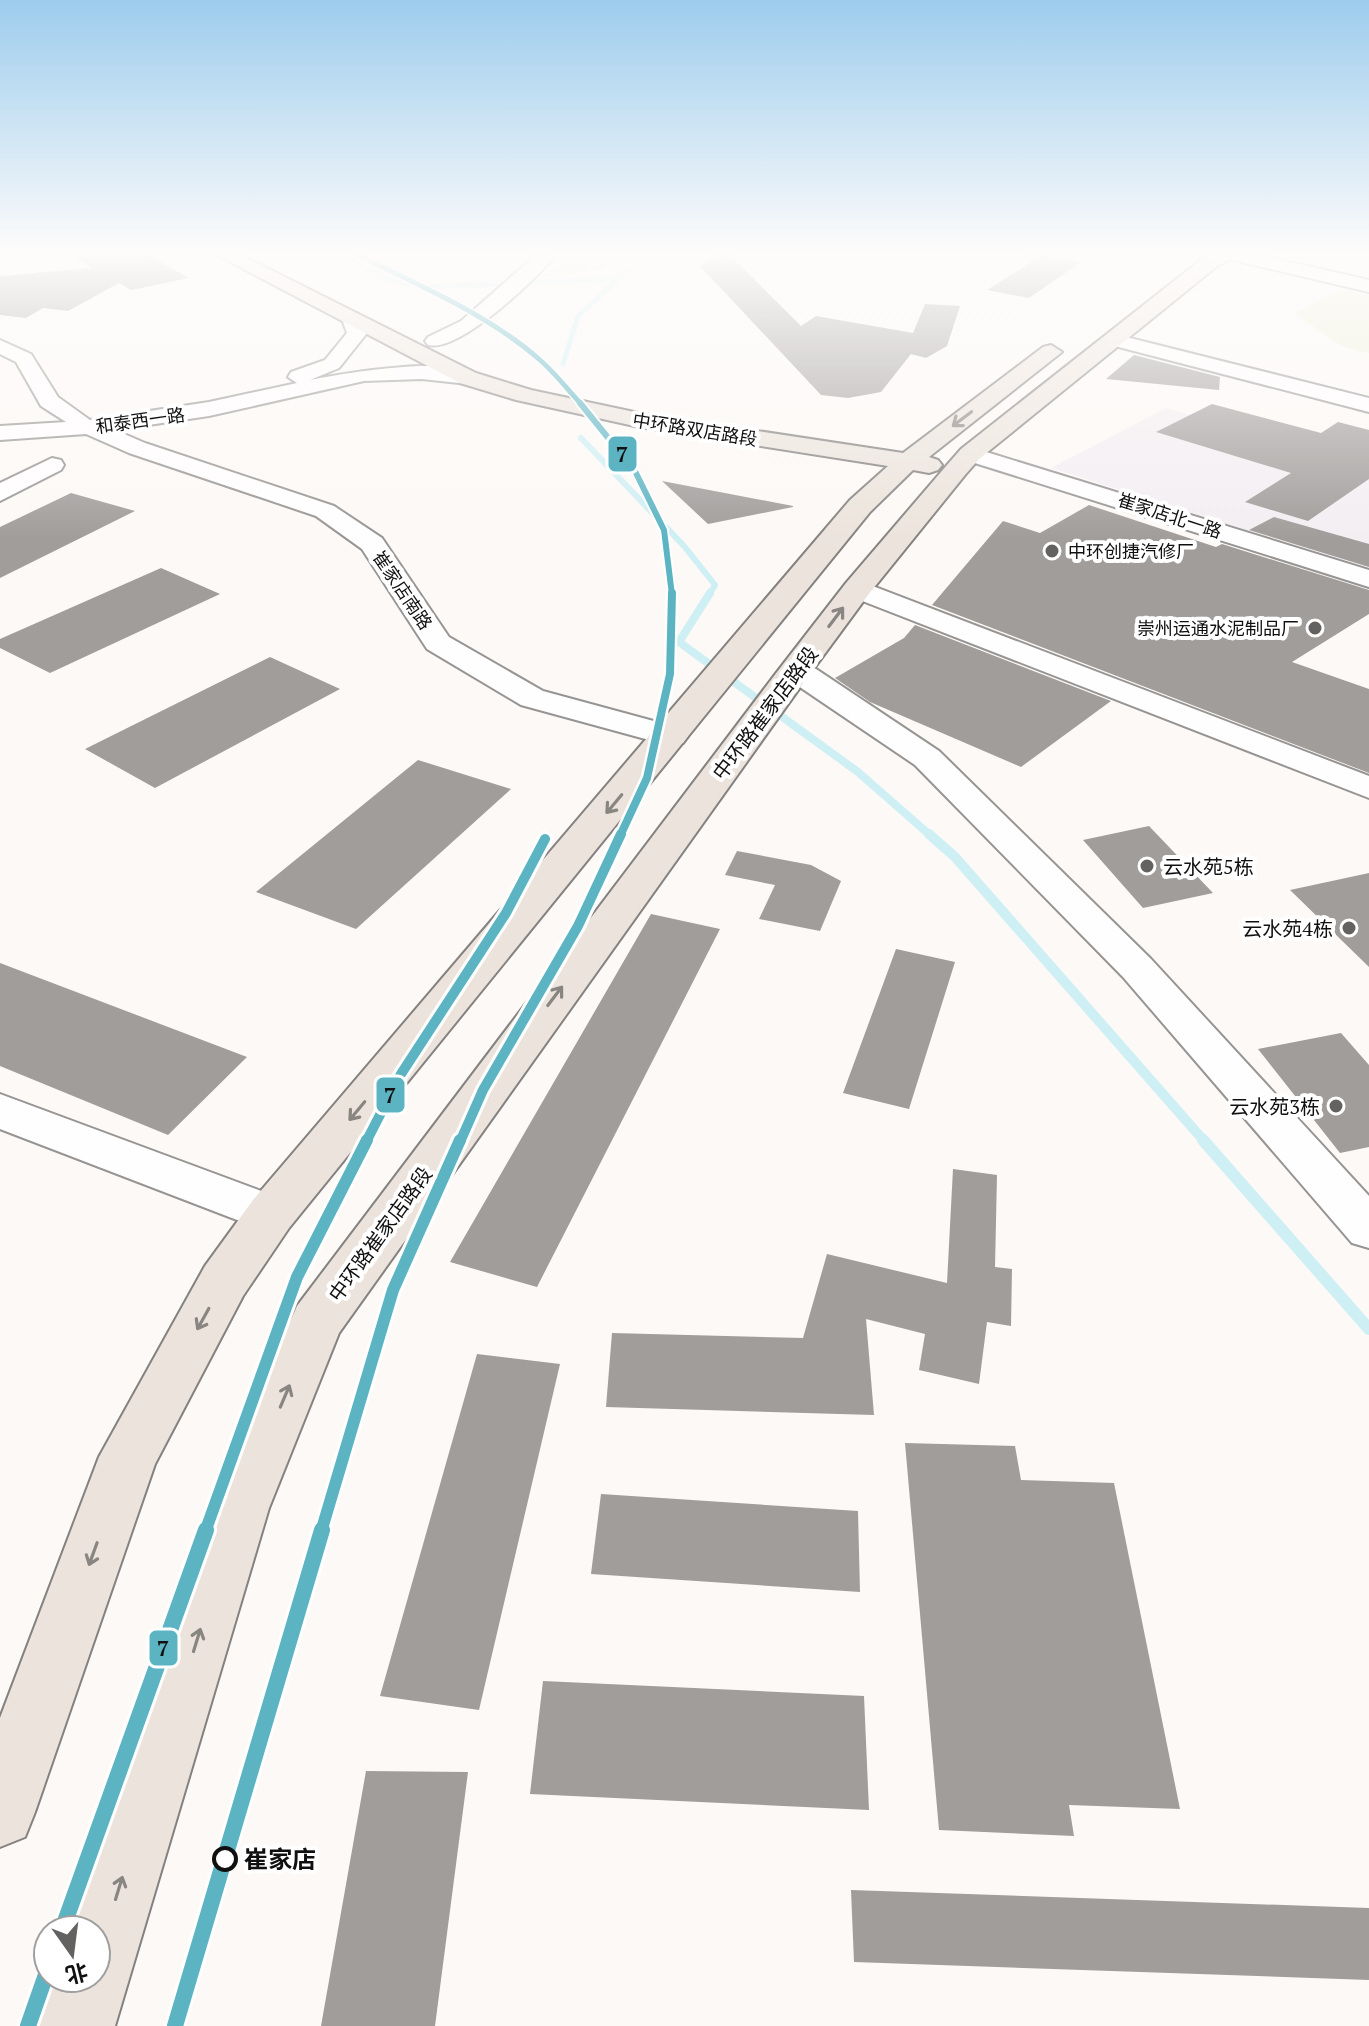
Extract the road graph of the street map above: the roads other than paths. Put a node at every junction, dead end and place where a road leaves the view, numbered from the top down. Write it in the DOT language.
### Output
graph roads {
  1 [pos="7,350"];
  2 [pos="346,350"];
  3 [pos="412,350"];
  4 [pos="451,350"];
  5 [pos="1054,350"];
  6 [pos="1102,350"];
  7 [pos="1151,350"];
  8 [pos="468,378"];
  9 [pos="1369,405"];
  10 [pos="0,424"];
  11 [pos="84,424"];
  12 [pos="0,433"];
  13 [pos="821,449"];
  14 [pos="918,453"];
  15 [pos="963,462"];
  16 [pos="52,465"];
  17 [pos="847,487"];
  18 [pos="0,493"];
  19 [pos="1369,579"];
  20 [pos="857,589"];
  21 [pos="793,674"];
  22 [pos="685,718"];
  23 [pos="1369,788"];
  24 [pos="0,1111"];
  25 [pos="271,1214"];
  26 [pos="1369,1229"];
  27 [pos="0,1812"];
  28 [pos="111,1914"];
  29 [pos="86,1994"];
  30 [pos="76,2026"];
  1 -- 11 [label="street, 崔家店南路"];
  2 -- 11 [label="street, 和泰西一路"];
  3 -- 8 [label="main road, 中环路双店路段"];
  4 -- 14 [label="main road, 中环路双店路段"];
  5 -- 14 [label="main road, one-way"];
  6 -- 15 [label="main road, 中环路崔家店路段"];
  7 -- 9 [label="street"];
  8 -- 11 [label="street, 和泰西一路"];
  8 -- 13 [label="main road, 中环路双店路段"];
  10 -- 11 [label="street, 和泰西一路"];
  11 -- 12 [label="street, 和泰西一路"];
  11 -- 22 [label="street, 崔家店南路"];
  13 -- 14 [label="main road, 中环路双店路段"];
  13 -- 17 [label="main road"];
  14 -- 15 [label="main road, 中环路双店路段"];
  14 -- 17 [label="main road"];
  15 -- 19 [label="street, 崔家店北一路"];
  15 -- 20 [label="main road, 中环路崔家店路段"];
  16 -- 18 [label="street"];
  17 -- 22 [label="main road"];
  21 -- 20 [label="main road, 中环路崔家店路段, one-way"];
  20 -- 23 [label="street"];
  21 -- 26 [label="street"];
  28 -- 21 [label="main road, 中环路崔家店路段, one-way"];
  22 -- 25 [label="main road, one-way"];
  24 -- 25 [label="street"];
  25 -- 27 [label="main road, one-way"];
  29 -- 30 [label="main road"];
}
